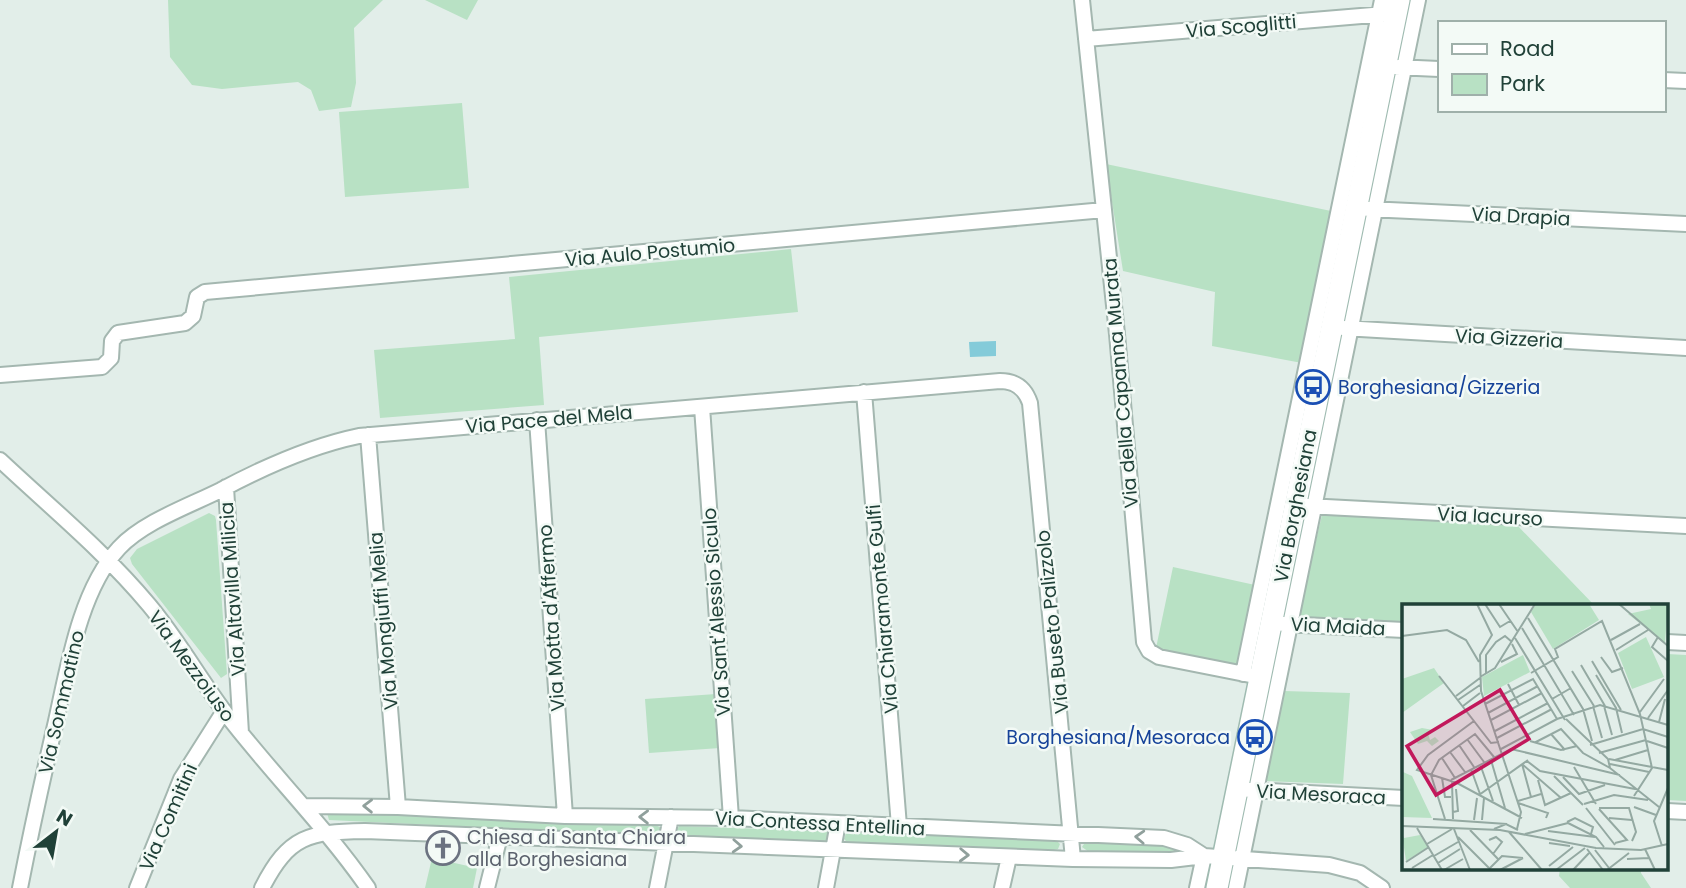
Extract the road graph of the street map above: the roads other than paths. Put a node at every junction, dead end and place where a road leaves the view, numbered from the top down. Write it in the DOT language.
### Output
graph roads {
  1 [pos="1082,0"];
  2 [pos="1418,0"];
  3 [pos="1389,7"];
  4 [pos="1086,39"];
  5 [pos="1395,67"];
  6 [pos="1438,69"];
  7 [pos="1665,80"];
  8 [pos="1686,81"];
  9 [pos="1366,209"];
  10 [pos="1104,211"];
  11 [pos="1686,224"];
  12 [pos="1341,328"];
  13 [pos="1686,348"];
  14 [pos="0,375"];
  15 [pos="1021,387"];
  16 [pos="864,393"];
  17 [pos="702,407"];
  18 [pos="537,420"];
  19 [pos="368,435"];
  20 [pos="0,460"];
  21 [pos="226,487"];
  22 [pos="1304,506"];
  23 [pos="1686,526"];
  24 [pos="108,562"];
  25 [pos="1280,624"];
  26 [pos="1402,629"];
  27 [pos="1668,642"];
  28 [pos="1686,643"];
  29 [pos="1252,675"];
  30 [pos="224,711"];
  31 [pos="241,733"];
  32 [pos="1247,790"];
  33 [pos="1402,798"];
  34 [pos="304,806"];
  35 [pos="398,807"];
  36 [pos="1668,811"];
  37 [pos="1686,812"];
  38 [pos="565,816"];
  39 [pos="671,817"];
  40 [pos="731,818"];
  41 [pos="838,823"];
  42 [pos="899,826"];
  43 [pos="326,832"];
  44 [pos="1072,834"];
  45 [pos="500,836"];
  46 [pos="666,843"];
  47 [pos="834,850"];
  48 [pos="1009,857"];
  49 [pos="1073,859"];
  50 [pos="1223,859"];
  51 [pos="20,888"];
  52 [pos="137,888"];
  53 [pos="262,888"];
  54 [pos="368,888"];
  55 [pos="487,888"];
  56 [pos="657,888"];
  57 [pos="826,888"];
  58 [pos="1002,888"];
  59 [pos="1197,888"];
  60 [pos="1217,888"];
  61 [pos="1236,888"];
  62 [pos="1382,888"];
  1 -- 4 [label="street, Via della Capanna Murata"];
  2 -- 5 [label="street, Via Borghesiana"];
  3 -- 4 [label="street, Via Scoglitti"];
  3 -- 5 [label="street, Via Borghesiana"];
  3 -- 29 [label="street, Via Borghesiana"];
  4 -- 10 [label="street, Via della Capanna Murata"];
  5 -- 6 [label="street"];
  5 -- 9 [label="street, Via Borghesiana"];
  7 -- 8 [label="street"];
  9 -- 11 [label="street, Via Drapia"];
  9 -- 12 [label="street, Via Borghesiana"];
  10 -- 14 [label="street, Via Aulo Postumio"];
  10 -- 29 [label="street, Via della Capanna Murata"];
  12 -- 13 [label="street, Via Gizzeria"];
  12 -- 22 [label="street, Via Borghesiana"];
  15 -- 16 [label="street, Via Pace del Mela"];
  15 -- 44 [label="street, Via Buseto Palizzolo"];
  16 -- 17 [label="street, Via Pace del Mela"];
  16 -- 42 [label="street, Via Chiaramonte Gulfi"];
  17 -- 18 [label="street, Via Pace del Mela"];
  17 -- 40 [label="street, Via Sant'Alessio Siculo"];
  18 -- 19 [label="street, Via Pace del Mela"];
  18 -- 38 [label="street, Via Motta d'Affermo"];
  19 -- 21 [label="street, Via Pace del Mela"];
  19 -- 35 [label="street, Via Mongiuffi Melia"];
  20 -- 24 [label="street, Via Mezzoiuso"];
  21 -- 24 [label="street, Via Pace del Mela"];
  21 -- 31 [label="street, Via Altavilla Milicia"];
  22 -- 23 [label="street, Via Iacurso"];
  22 -- 25 [label="street, Via Borghesiana"];
  24 -- 30 [label="street, Via Mezzoiuso"];
  24 -- 51 [label="street, Via Sommatino"];
  25 -- 26 [label="street, Via Maida"];
  25 -- 29 [label="street, Via Borghesiana"];
  25 -- 32 [label="street, Via Borghesiana"];
  27 -- 28 [label="street"];
  29 -- 32 [label="street, Via Borghesiana"];
  30 -- 31 [label="street, Via Mezzoiuso"];
  30 -- 52 [label="street, Via Comitini"];
  31 -- 34 [label="street, Via Mezzoiuso"];
  32 -- 33 [label="street, Via Mesoraca"];
  32 -- 50 [label="street, Via Borghesiana"];
  35 -- 34 [label="street, Via Contessa Entellina, one-way"];
  34 -- 43 [label="street, Via Mezzoiuso"];
  35 -- 38 [label="street, Via Contessa Entellina"];
  36 -- 37 [label="street"];
  39 -- 38 [label="street, Via Contessa Entellina, one-way"];
  39 -- 40 [label="street, Via Contessa Entellina"];
  39 -- 46 [label="street"];
  40 -- 41 [label="street, Via Contessa Entellina"];
  41 -- 42 [label="street, Via Contessa Entellina"];
  41 -- 47 [label="street"];
  42 -- 44 [label="street, Via Contessa Entellina"];
  43 -- 45 [label="street, Via Contessa Entellina"];
  43 -- 53 [label="street"];
  43 -- 54 [label="street, Via Mezzoiuso"];
  44 -- 49 [label="street, Via Buseto Palizzolo"];
  50 -- 44 [label="street, Via Contessa Entellina, one-way"];
  45 -- 46 [label="street, Via Contessa Entellina"];
  45 -- 55 [label="street"];
  46 -- 47 [label="street, Via Contessa Entellina, one-way"];
  46 -- 56 [label="street"];
  47 -- 48 [label="street, Via Contessa Entellina, one-way"];
  47 -- 57 [label="street"];
  48 -- 49 [label="street, Via Contessa Entellina"];
  48 -- 58 [label="street"];
  49 -- 50 [label="street, Via Contessa Entellina"];
  50 -- 59 [label="street, Via Borghesiana"];
  50 -- 60 [label="street, Via Borghesiana"];
  50 -- 61 [label="street, Via Borghesiana"];
  50 -- 62 [label="street"];
}
